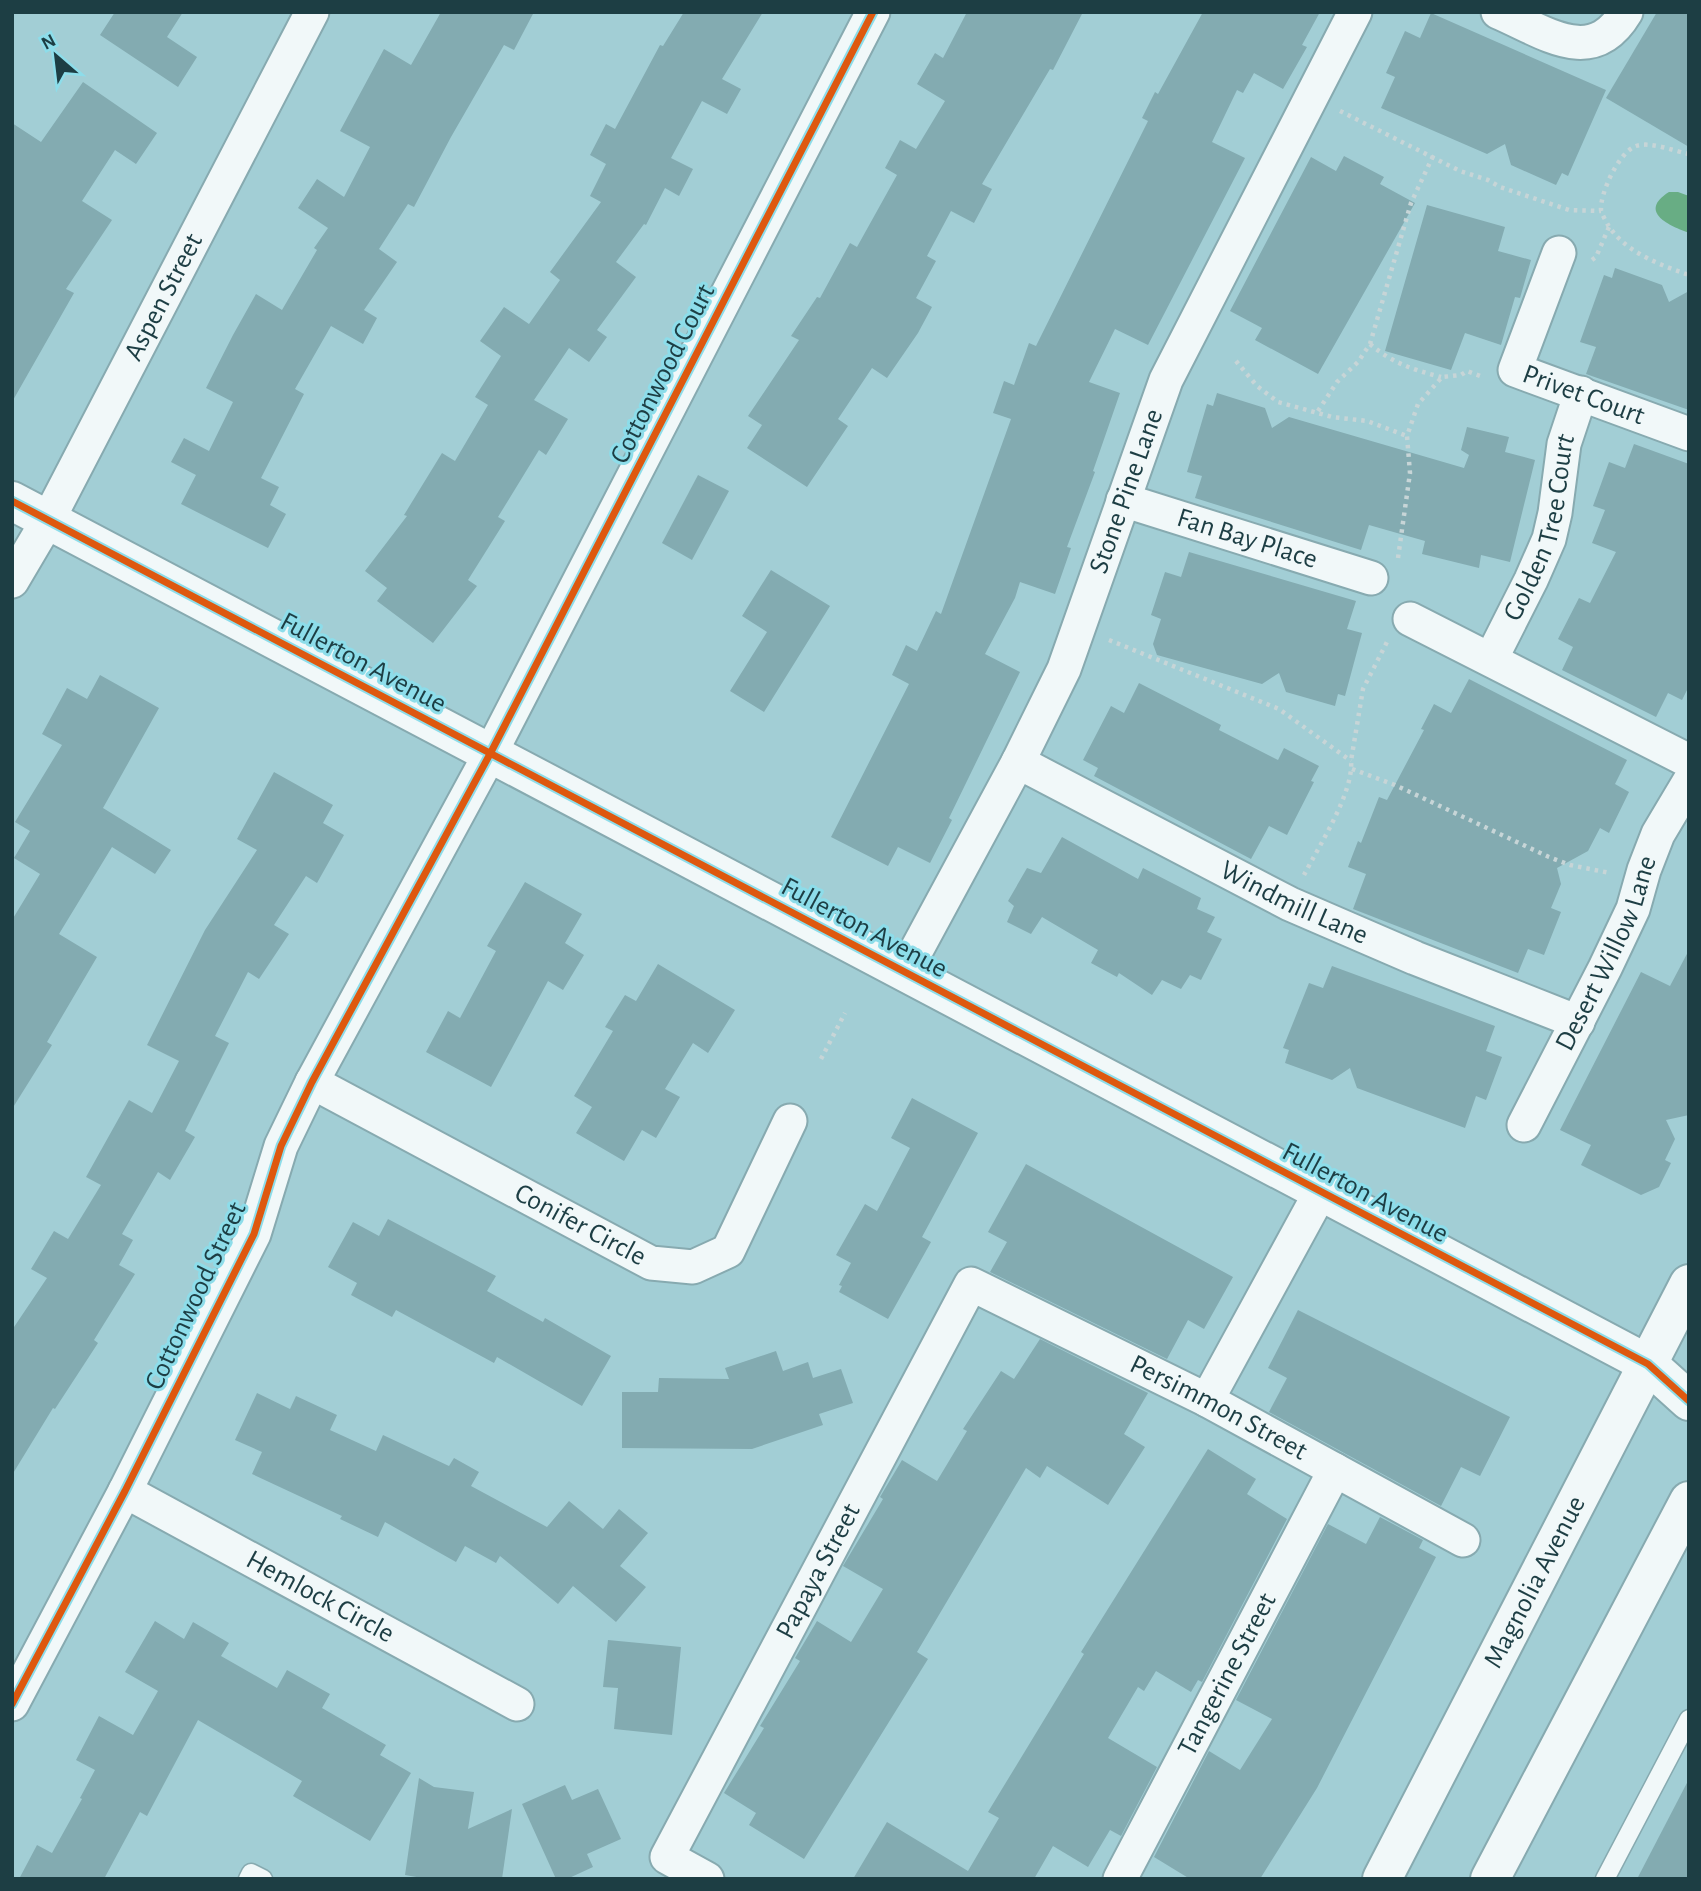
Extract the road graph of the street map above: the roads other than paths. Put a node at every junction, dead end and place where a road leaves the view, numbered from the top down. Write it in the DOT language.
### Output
graph roads {
  1 [pos="312,12"];
  2 [pos="873,12"];
  3 [pos="1355,12"];
  4 [pos="1499,12"];
  5 [pos="1626,12"];
  6 [pos="1559,253"];
  7 [pos="1581,393"];
  8 [pos="1689,434"];
  9 [pos="1123,500"];
  10 [pos="12,501"];
  11 [pos="48,520"];
  12 [pos="1371,578"];
  13 [pos="12,581"];
  14 [pos="1410,619"];
  15 [pos="1490,659"];
  16 [pos="491,754"];
  17 [pos="1689,761"];
  18 [pos="1018,762"];
  19 [pos="1689,782"];
  20 [pos="904,974"];
  21 [pos="1578,1022"];
  22 [pos="312,1082"];
  23 [pos="790,1121"];
  24 [pos="1524,1125"];
  25 [pos="1320,1193"];
  26 [pos="971,1284"];
  27 [pos="1689,1284"];
  28 [pos="1648,1364"];
  29 [pos="1207,1400"];
  30 [pos="1689,1401"];
  31 [pos="1335,1470"];
  32 [pos="125,1492"];
  33 [pos="1689,1501"];
  34 [pos="1463,1540"];
  35 [pos="12,1704"];
  36 [pos="517,1704"];
  37 [pos="1689,1719"];
  38 [pos="248,1879"];
  39 [pos="263,1879"];
  40 [pos="707,1879"];
  41 [pos="1120,1879"];
  42 [pos="1382,1879"];
  43 [pos="1490,1879"];
  44 [pos="1605,1879"];
  1 -- 11 [label="street, Aspen Street"];
  2 -- 16 [label="street, Cottonwood Court"];
  3 -- 9 [label="street, Stone Pine Lane"];
  4 -- 5 [label="street"];
  6 -- 7 [label="street, Privet Court"];
  7 -- 8 [label="street, Privet Court"];
  7 -- 15 [label="street, Golden Tree Court"];
  9 -- 12 [label="street, Fan Bay Place"];
  9 -- 18 [label="street, Stone Pine Lane"];
  10 -- 11 [label="main road, Fullerton Avenue"];
  11 -- 13 [label="street, Aspen Street"];
  11 -- 16 [label="main road, Fullerton Avenue"];
  14 -- 15 [label="street, Golden Tree Court"];
  15 -- 17 [label="street, Golden Tree Court"];
  16 -- 20 [label="main road, Fullerton Avenue"];
  16 -- 22 [label="street, Cottonwood Street"];
  18 -- 20 [label="street, Stone Pine Lane"];
  18 -- 21 [label="street, Windmill Lane"];
  19 -- 21 [label="street, Desert Willow Lane"];
  20 -- 25 [label="main road, Fullerton Avenue"];
  21 -- 24 [label="street, Desert Willow Lane"];
  22 -- 23 [label="street, Conifer Circle"];
  22 -- 32 [label="street, Cottonwood Street"];
  25 -- 28 [label="main road, Fullerton Avenue"];
  25 -- 29 [label="street"];
  26 -- 29 [label="street, Persimmon Street"];
  26 -- 40 [label="street, Papaya Street"];
  27 -- 28 [label="main road, Magnolia Avenue"];
  28 -- 30 [label="main road, Fullerton Avenue"];
  28 -- 42 [label="main road, Magnolia Avenue"];
  29 -- 31 [label="street, Persimmon Street"];
  31 -- 34 [label="street, Persimmon Street"];
  31 -- 41 [label="street, Tangerine Street"];
  32 -- 35 [label="street, Cottonwood Street"];
  32 -- 36 [label="street, Hemlock Circle"];
  33 -- 43 [label="main road"];
  37 -- 44 [label="lane"];
  38 -- 39 [label="lane"];
}
